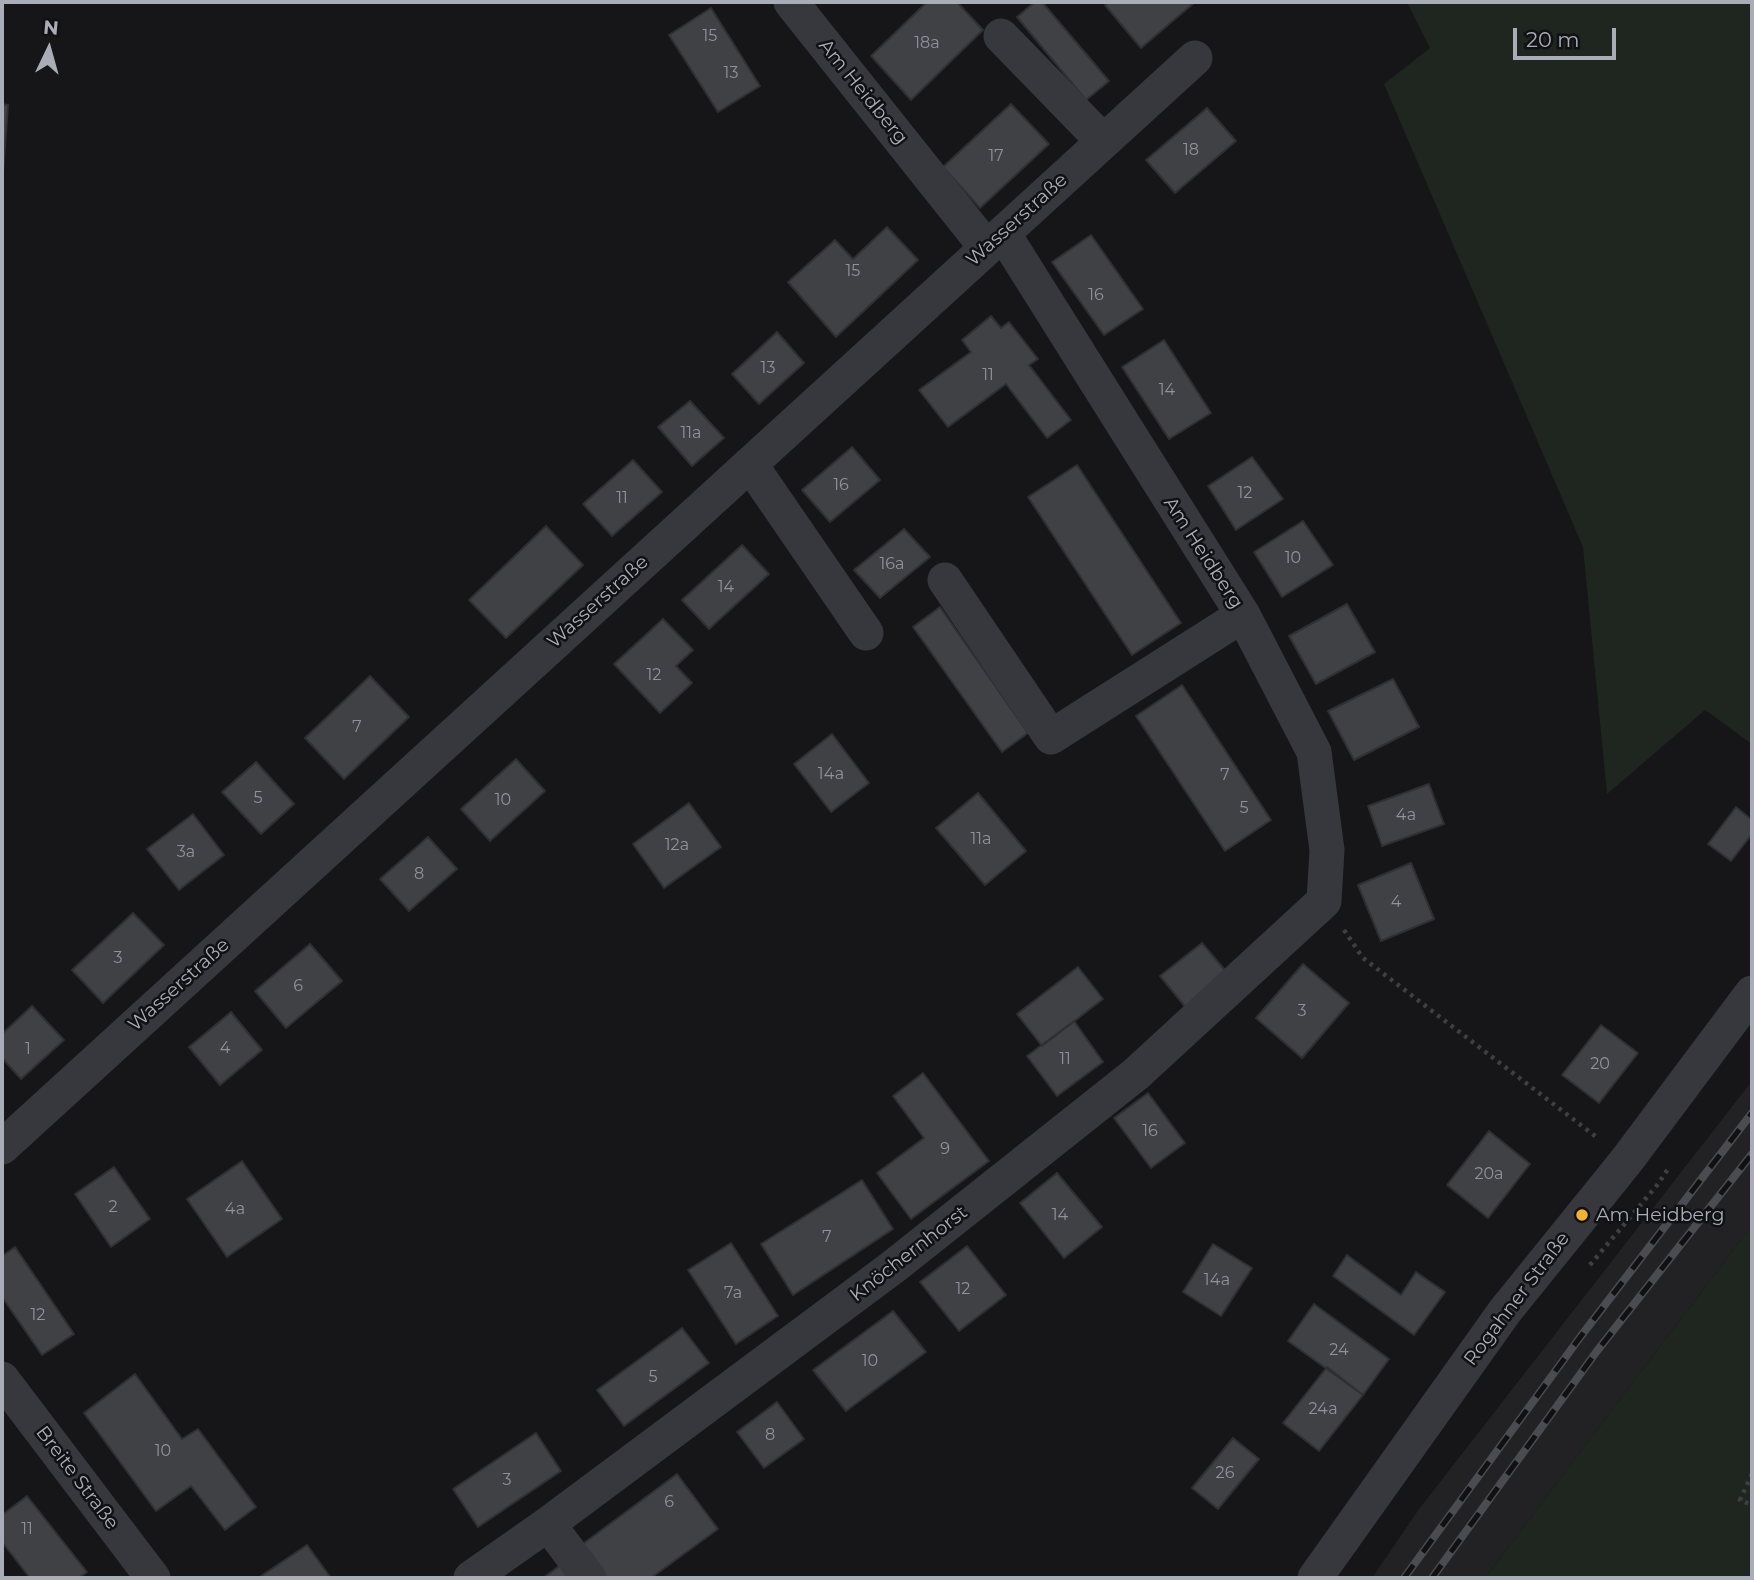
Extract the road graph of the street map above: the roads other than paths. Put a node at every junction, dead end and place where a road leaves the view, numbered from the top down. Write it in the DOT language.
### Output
graph roads {
  1 [pos="791,2"];
  2 [pos="1001,36"];
  3 [pos="1195,58"];
  4 [pos="1104,141"];
  5 [pos="995,240"];
  6 [pos="750,464"];
  7 [pos="945,580"];
  8 [pos="1243,615"];
  9 [pos="866,633"];
  10 [pos="1324,901"];
  11 [pos="1752,993"];
  12 [pos="2,1147"];
  13 [pos="2,1378"];
  14 [pos="548,1524"];
  15 [pos="153,1578"];
  16 [pos="471,1578"];
  17 [pos="589,1578"];
  18 [pos="1315,1578"];
  1 -- 5 [label="street, Am Heidberg"];
  2 -- 4 [label="street"];
  3 -- 4 [label="street, Wasserstraße"];
  4 -- 5 [label="street, Wasserstraße"];
  5 -- 6 [label="street, Wasserstraße"];
  5 -- 8 [label="street, Am Heidberg"];
  6 -- 9 [label="street"];
  6 -- 12 [label="street, Wasserstraße"];
  7 -- 8 [label="street"];
  8 -- 10 [label="street, Am Heidberg"];
  10 -- 14 [label="street, Knöchernhorst"];
  11 -- 18 [label="street, Rogahner Straße"];
  13 -- 15 [label="street, Breite Straße"];
  14 -- 16 [label="street, Knöchernhorst"];
  14 -- 17 [label="street"];
}
